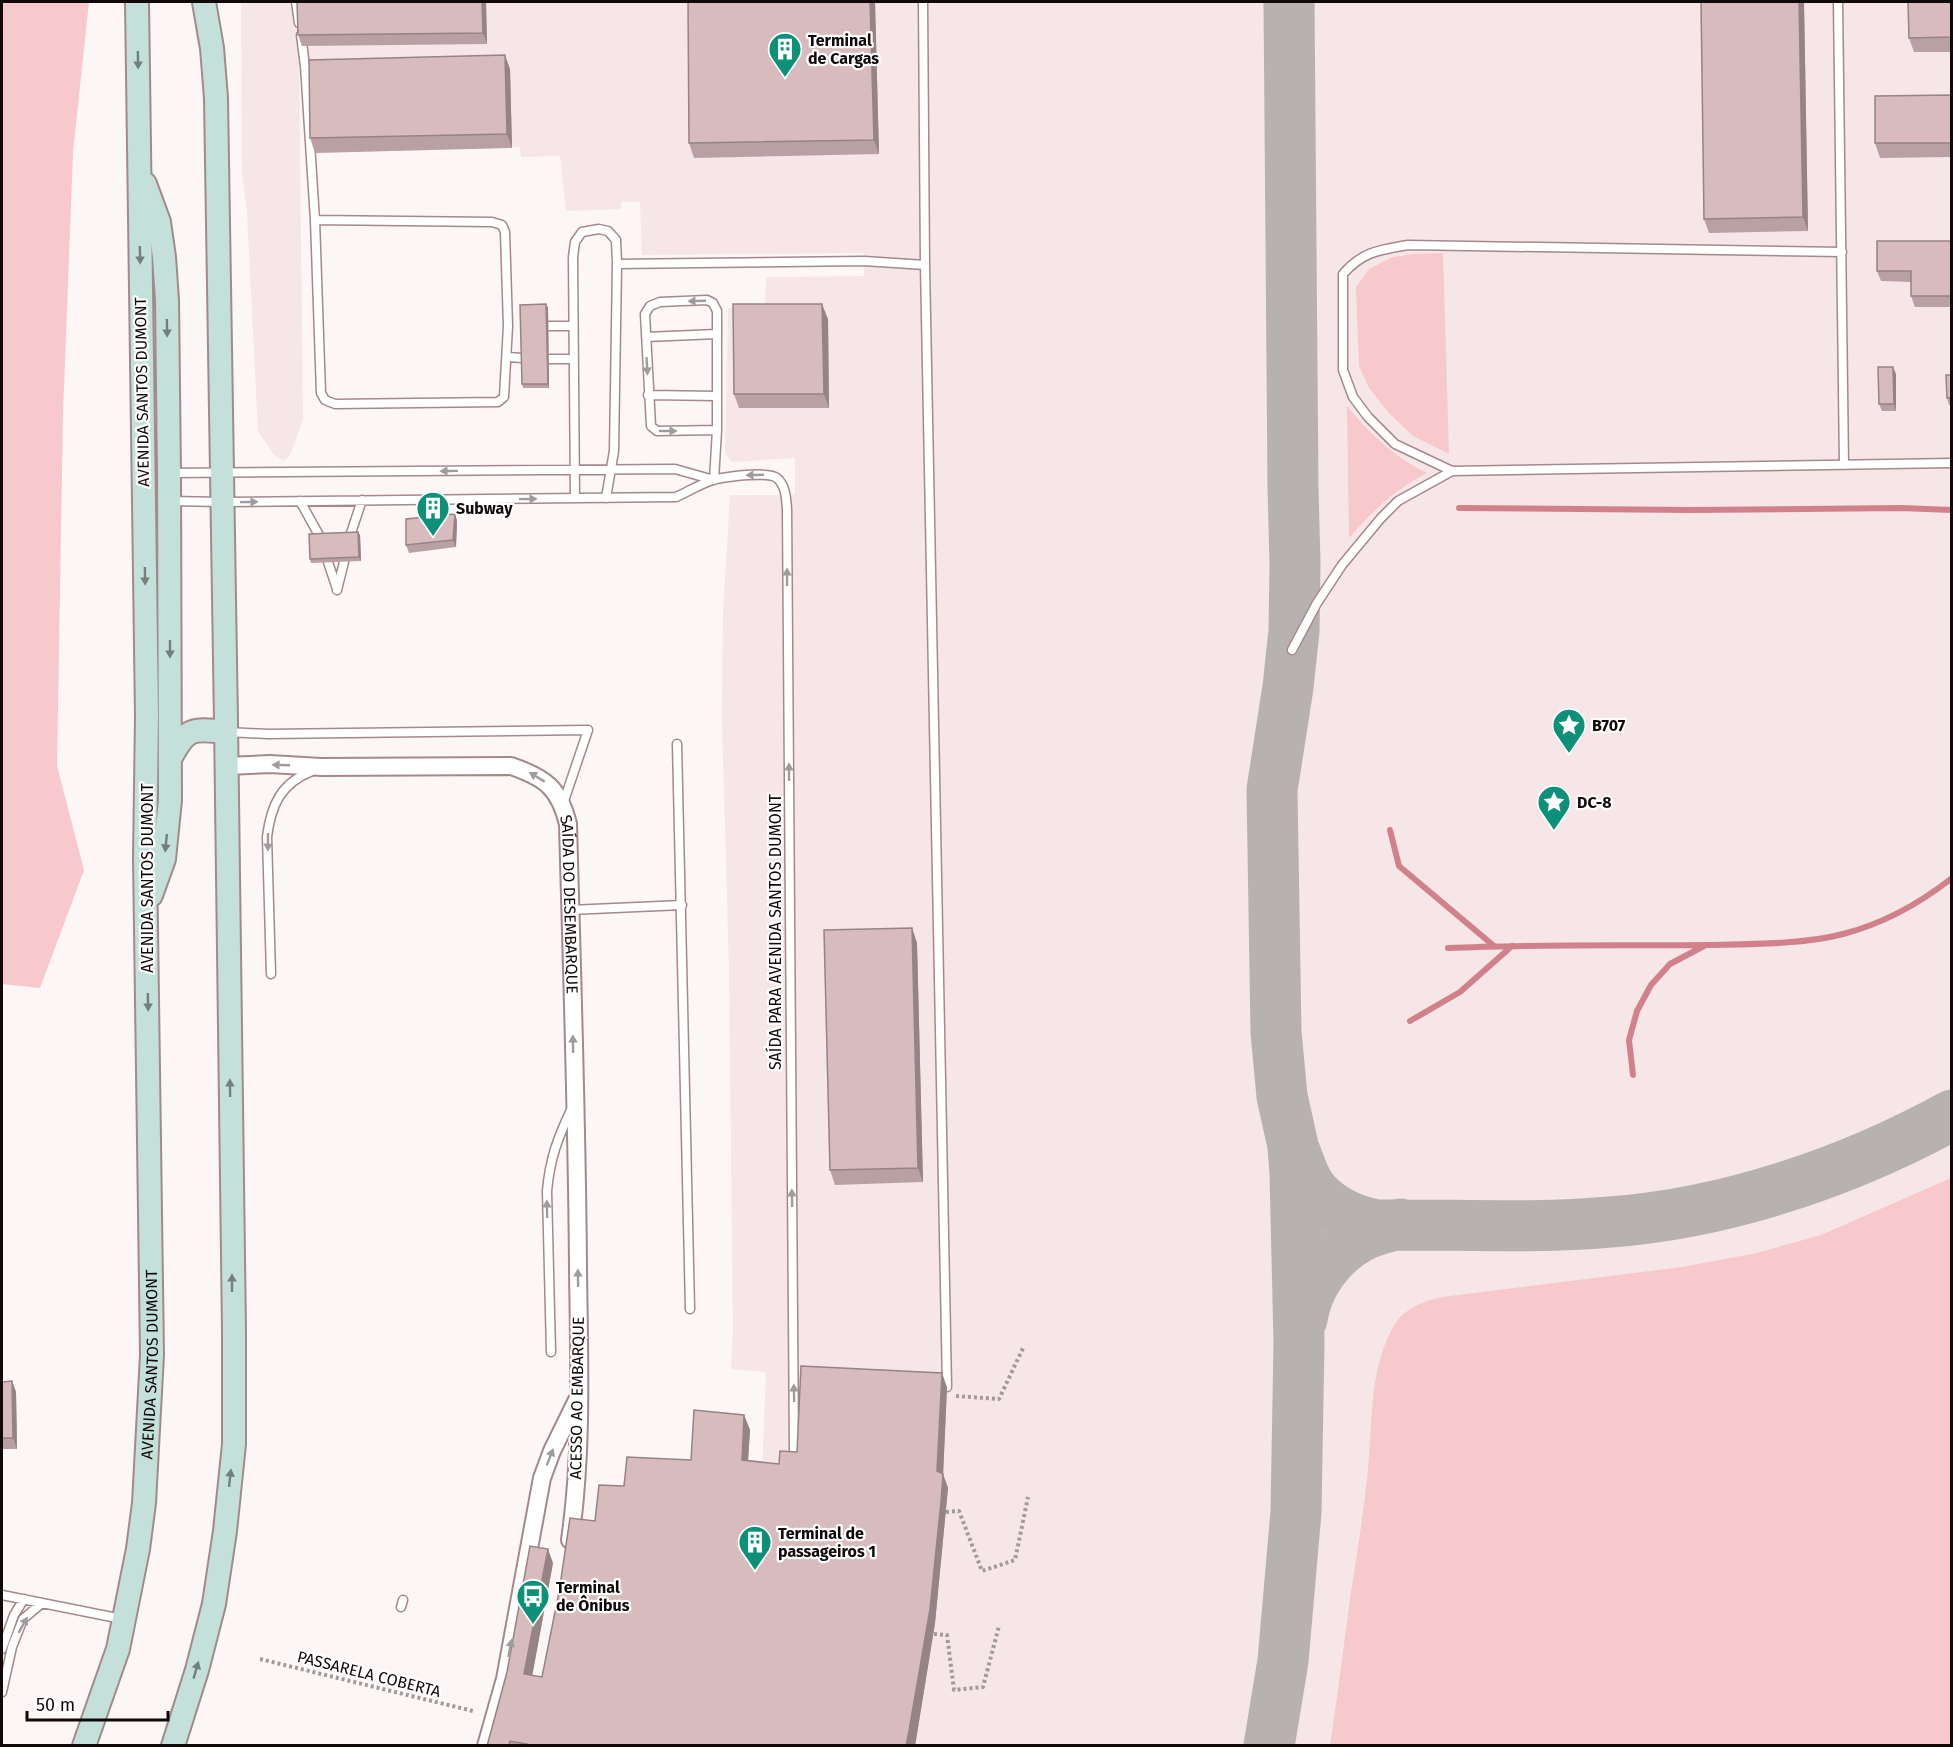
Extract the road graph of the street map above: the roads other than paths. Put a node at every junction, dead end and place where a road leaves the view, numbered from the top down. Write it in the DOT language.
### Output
graph roads {
  1 [pos="137,2"];
  2 [pos="204,2"];
  3 [pos="296,2"];
  4 [pos="923,2"];
  5 [pos="1838,2"];
  6 [pos="139,168"];
  7 [pos="315,220"];
  8 [pos="1842,252"];
  9 [pos="617,264"];
  10 [pos="925,265"];
  11 [pos="548,326"];
  12 [pos="573,326"];
  13 [pos="717,334"];
  14 [pos="645,336"];
  15 [pos="507,357"];
  16 [pos="522,357"];
  17 [pos="549,359"];
  18 [pos="574,359"];
  19 [pos="648,395"];
  20 [pos="717,396"];
  21 [pos="717,430"];
  22 [pos="1952,464"];
  23 [pos="1844,465"];
  24 [pos="613,469"];
  25 [pos="574,470"];
  26 [pos="1452,471"];
  27 [pos="169,473"];
  28 [pos="222,473"];
  29 [pos="714,480"];
  30 [pos="575,498"];
  31 [pos="606,498"];
  32 [pos="169,501"];
  33 [pos="300,501"];
  34 [pos="362,501"];
  35 [pos="223,502"];
  36 [pos="144,532"];
  37 [pos="169,532"];
  38 [pos="350,536"];
  39 [pos="320,537"];
  40 [pos="328,562"];
  41 [pos="344,562"];
  42 [pos="1292,650"];
  43 [pos="226,732"];
  44 [pos="676,744"];
  45 [pos="170,760"];
  46 [pos="226,766"];
  47 [pos="321,767"];
  48 [pos="563,805"];
  49 [pos="147,905"];
  50 [pos="681,905"];
  51 [pos="570,910"];
  52 [pos="271,975"];
  53 [pos="574,1102"];
  54 [pos="690,1309"];
  55 [pos="551,1352"];
  56 [pos="947,1387"];
  57 [pos="579,1396"];
  58 [pos="794,1452"];
  59 [pos="567,1560"];
  60 [pos="2,1595"];
  61 [pos="24,1599"];
  62 [pos="42,1603"];
  63 [pos="126,1620"];
  64 [pos="2,1649"];
  65 [pos="2,1692"];
  66 [pos="84,1746"];
  67 [pos="173,1746"];
  68 [pos="486,1746"];
  1 -- 6 [label="main road, AVENIDA SANTOS DUMONT, one-way"];
  2 -- 28 [label="main road"];
  3 -- 7 [label="lane"];
  4 -- 10 [label="lane"];
  5 -- 8 [label="lane"];
  6 -- 27 [label="main road, one-way"];
  6 -- 36 [label="main road, AVENIDA SANTOS DUMONT, one-way"];
  7 -- 15 [label="lane"];
  7 -- 15 [label="lane"];
  8 -- 23 [label="lane"];
  8 -- 26 [label="lane"];
  9 -- 10 [label="lane"];
  9 -- 12 [label="lane"];
  9 -- 24 [label="lane"];
  10 -- 56 [label="lane"];
  11 -- 12 [label="lane"];
  12 -- 18 [label="lane"];
  13 -- 14 [label="lane"];
  13 -- 14 [label="lane, one-way"];
  13 -- 20 [label="lane"];
  14 -- 19 [label="lane, one-way"];
  15 -- 16 [label="lane"];
  17 -- 18 [label="lane"];
  18 -- 25 [label="lane"];
  19 -- 20 [label="lane"];
  19 -- 21 [label="lane, one-way"];
  20 -- 21 [label="lane"];
  21 -- 29 [label="lane"];
  22 -- 23 [label="lane"];
  23 -- 26 [label="lane"];
  24 -- 25 [label="lane"];
  24 -- 29 [label="lane"];
  24 -- 31 [label="lane"];
  25 -- 28 [label="lane, one-way"];
  25 -- 30 [label="lane"];
  26 -- 42 [label="lane"];
  27 -- 28 [label="lane"];
  27 -- 32 [label="main road"];
  28 -- 35 [label="main road"];
  29 -- 31 [label="lane"];
  58 -- 29 [label="lane, SAÍDA PARA AVENIDA SANTOS DUMONT, one-way"];
  30 -- 31 [label="lane"];
  34 -- 30 [label="lane, one-way"];
  32 -- 35 [label="lane"];
  32 -- 37 [label="main road"];
  33 -- 34 [label="lane"];
  35 -- 33 [label="lane, one-way"];
  33 -- 39 [label="lane"];
  34 -- 38 [label="lane"];
  35 -- 43 [label="main road"];
  36 -- 37 [label="main road"];
  36 -- 49 [label="main road, AVENIDA SANTOS DUMONT, one-way"];
  37 -- 45 [label="main road, one-way"];
  40 -- 41 [label="lane"];
  43 -- 45 [label="main road"];
  43 -- 46 [label="main road"];
  43 -- 48 [label="lane"];
  44 -- 50 [label="lane"];
  45 -- 49 [label="main road, one-way"];
  47 -- 46 [label="street, SAÍDA DO DESEMBARQUE, one-way"];
  67 -- 46 [label="main road, one-way"];
  48 -- 47 [label="street, SAÍDA DO DESEMBARQUE, one-way"];
  47 -- 52 [label="lane, one-way"];
  48 -- 51 [label="street, SAÍDA DO DESEMBARQUE"];
  49 -- 63 [label="main road, AVENIDA SANTOS DUMONT, one-way"];
  50 -- 51 [label="lane"];
  50 -- 54 [label="lane"];
  53 -- 51 [label="street, SAÍDA DO DESEMBARQUE, one-way"];
  55 -- 53 [label="lane, SAÍDA DO DESEMBARQUE, one-way"];
  57 -- 53 [label="street, ACESSO AO EMBARQUE, one-way"];
  57 -- 59 [label="street, ACESSO AO EMBARQUE"];
  68 -- 57 [label="street, one-way"];
  60 -- 61 [label="lane"];
  61 -- 62 [label="lane"];
  61 -- 64 [label="lane"];
  62 -- 63 [label="lane"];
  65 -- 62 [label="lane, one-way"];
  63 -- 66 [label="main road, AVENIDA SANTOS DUMONT"];
}
